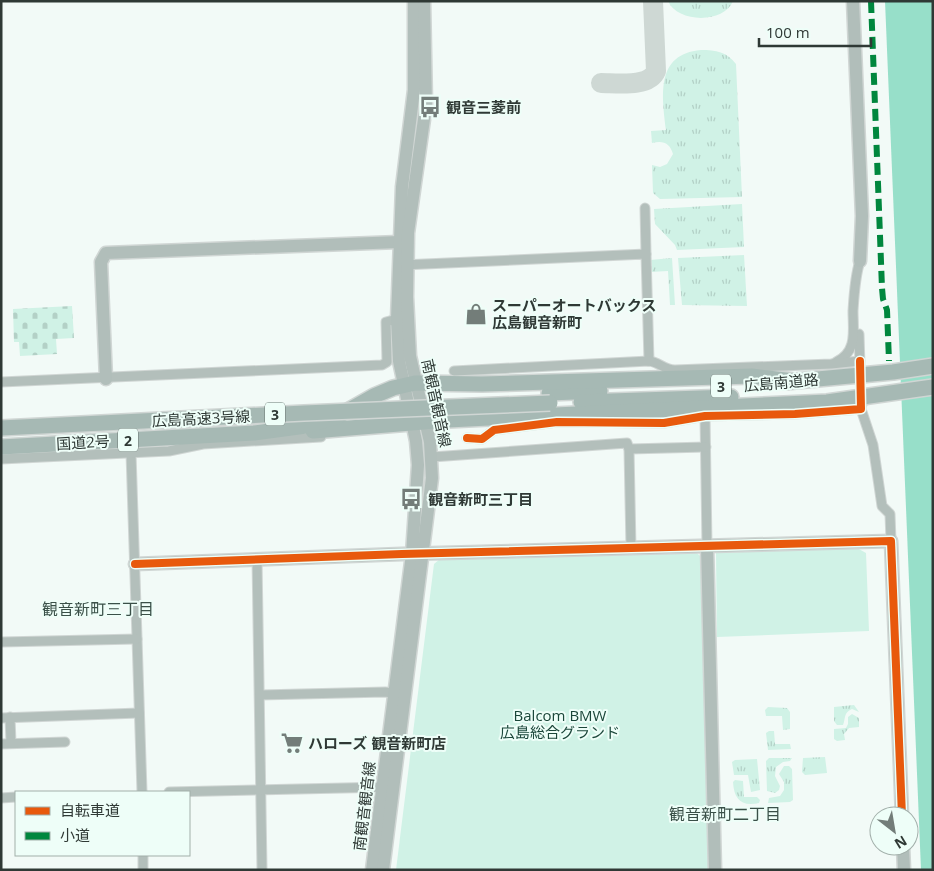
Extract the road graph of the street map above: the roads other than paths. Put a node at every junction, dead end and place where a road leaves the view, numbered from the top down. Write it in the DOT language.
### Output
graph roads {
  1 [pos="414,1"];
  2 [pos="424,1"];
  3 [pos="853,1"];
  4 [pos="645,208"];
  5 [pos="399,242"];
  6 [pos="646,254"];
  7 [pos="860,261"];
  8 [pos="403,265"];
  9 [pos="397,319"];
  10 [pos="649,361"];
  11 [pos="831,364"];
  12 [pos="933,366"];
  13 [pos="454,371"];
  14 [pos="106,379"];
  15 [pos="484,379"];
  16 [pos="794,381"];
  17 [pos="933,381"];
  18 [pos="1,382"];
  19 [pos="410,384"];
  20 [pos="894,384"];
  21 [pos="933,387"];
  22 [pos="549,398"];
  23 [pos="629,411"];
  24 [pos="704,416"];
  25 [pos="418,422"];
  26 [pos="618,423"];
  27 [pos="1,426"];
  28 [pos="357,428"];
  29 [pos="254,433"];
  30 [pos="467,438"];
  31 [pos="1,447"];
  32 [pos="706,447"];
  33 [pos="629,449"];
  34 [pos="131,453"];
  35 [pos="432,457"];
  36 [pos="1,459"];
  37 [pos="891,541"];
  38 [pos="707,546"];
  39 [pos="632,548"];
  40 [pos="417,554"];
  41 [pos="257,559"];
  42 [pos="135,564"];
  43 [pos="137,639"];
  44 [pos="1,642"];
  45 [pos="400,694"];
  46 [pos="260,695"];
  47 [pos="139,713"];
  48 [pos="6,718"];
  49 [pos="65,742"];
  50 [pos="11,743"];
  51 [pos="1,744"];
  52 [pos="388,787"];
  53 [pos="261,789"];
  54 [pos="142,791"];
  55 [pos="190,791"];
  56 [pos="15,797"];
  57 [pos="1,798"];
  58 [pos="902,806"];
  59 [pos="143,856"];
  60 [pos="903,856"];
  61 [pos="143,870"];
  62 [pos="262,870"];
  63 [pos="372,870"];
  64 [pos="383,870"];
  65 [pos="715,870"];
  66 [pos="904,870"];
  1 -- 5 [label="street, 南観音観音線"];
  2 -- 8 [label="street, 南観音観音線"];
  3 -- 7 [label="street"];
  4 -- 6 [label="street"];
  5 -- 8 [label="street, 南観音観音線"];
  5 -- 14 [label="street"];
  6 -- 8 [label="street"];
  6 -- 10 [label="street"];
  7 -- 11 [label="street"];
  7 -- 11 [label="street"];
  8 -- 9 [label="street, 南観音観音線"];
  8 -- 19 [label="street, 南観音観音線"];
  9 -- 14 [label="street"];
  9 -- 19 [label="street, 南観音観音線"];
  10 -- 11 [label="street"];
  10 -- 15 [label="street"];
  12 -- 20 [label="highway, 3"];
  13 -- 15 [label="street"];
  14 -- 18 [label="street"];
  15 -- 16 [label="highway"];
  15 -- 19 [label="highway, 2"];
  16 -- 20 [label="highway, 広島南道路 / 3"];
  16 -- 22 [label="highway, 広島南道路 / 3"];
  17 -- 20 [label="highway, 3"];
  19 -- 25 [label="street, 南観音観音線"];
  19 -- 29 [label="highway, 国道2号 / 2"];
  20 -- 21 [label="highway, 広島南道路 / 3"];
  20 -- 22 [label="highway, 広島南道路 / 3"];
  20 -- 23 [label="highway"];
  22 -- 27 [label="highway, 広島高速3号線 / 3, bridge"];
  23 -- 25 [label="highway, 2"];
  23 -- 26 [label="street"];
  24 -- 26 [label="street"];
  24 -- 32 [label="street"];
  24 -- 37 [label="street"];
  25 -- 28 [label="highway, 国道2号 / 2"];
  25 -- 35 [label="street, 南観音観音線"];
  25 -- 40 [label="street, 南観音観音線"];
  26 -- 30 [label="street"];
  28 -- 29 [label="highway, 国道2号 / 2"];
  28 -- 34 [label="street"];
  29 -- 31 [label="highway, 国道2号 / 2"];
  32 -- 33 [label="street"];
  32 -- 38 [label="street"];
  33 -- 35 [label="street"];
  33 -- 39 [label="street"];
  34 -- 36 [label="street"];
  34 -- 42 [label="street"];
  35 -- 40 [label="street, 南観音観音線"];
  37 -- 38 [label="street"];
  37 -- 58 [label="street"];
  38 -- 39 [label="street"];
  38 -- 65 [label="street"];
  39 -- 40 [label="street"];
  40 -- 41 [label="street"];
  40 -- 45 [label="street, 南観音観音線"];
  41 -- 42 [label="street"];
  41 -- 46 [label="street"];
  42 -- 43 [label="street"];
  43 -- 44 [label="street"];
  43 -- 47 [label="street"];
  45 -- 46 [label="street"];
  45 -- 52 [label="street, 南観音観音線"];
  46 -- 53 [label="street"];
  47 -- 48 [label="street"];
  47 -- 54 [label="street"];
  48 -- 50 [label="street"];
  49 -- 50 [label="street"];
  50 -- 51 [label="street"];
  52 -- 53 [label="street"];
  52 -- 63 [label="street, 南観音観音線"];
  52 -- 64 [label="street, 南観音観音線"];
  53 -- 55 [label="street"];
  53 -- 62 [label="street"];
  56 -- 57 [label="street"];
  59 -- 61 [label="street"];
  60 -- 66 [label="street"];
}
